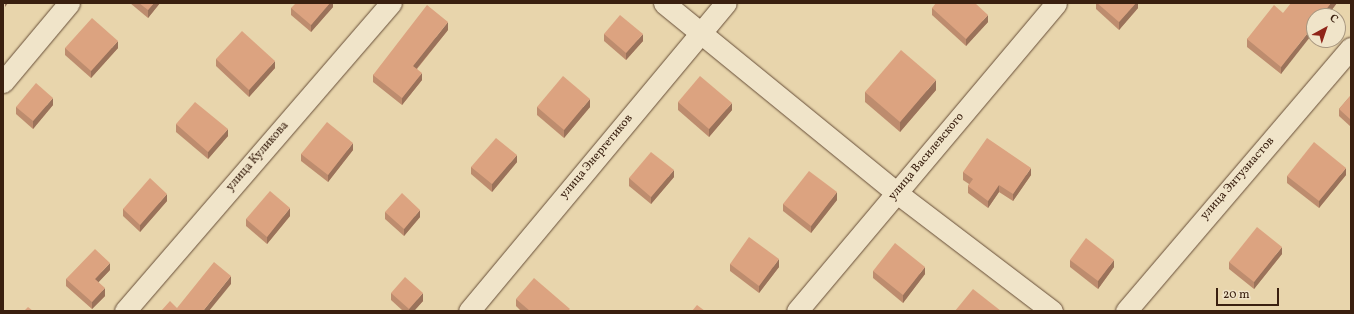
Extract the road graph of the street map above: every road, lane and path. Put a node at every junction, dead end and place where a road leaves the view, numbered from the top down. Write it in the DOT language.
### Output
graph roads {
  1 [pos="69,3"];
  2 [pos="391,3"];
  3 [pos="664,3"];
  4 [pos="726,3"];
  5 [pos="1056,3"];
  6 [pos="700,33"];
  7 [pos="1351,48"];
  8 [pos="3,82"];
  9 [pos="897,193"];
  10 [pos="125,311"];
  11 [pos="468,311"];
  12 [pos="797,311"];
  13 [pos="1052,311"];
  14 [pos="1126,311"];
  1 -- 8 [label="street"];
  2 -- 10 [label="street, улица Куликова"];
  3 -- 6 [label="street"];
  4 -- 6 [label="street, улица Энергетиков"];
  5 -- 9 [label="street, улица Василевского"];
  6 -- 9 [label="street"];
  6 -- 11 [label="street, улица Энергетиков"];
  7 -- 14 [label="street, улица Энтузиастов"];
  9 -- 12 [label="street, улица Василевского"];
  9 -- 13 [label="street"];
}
